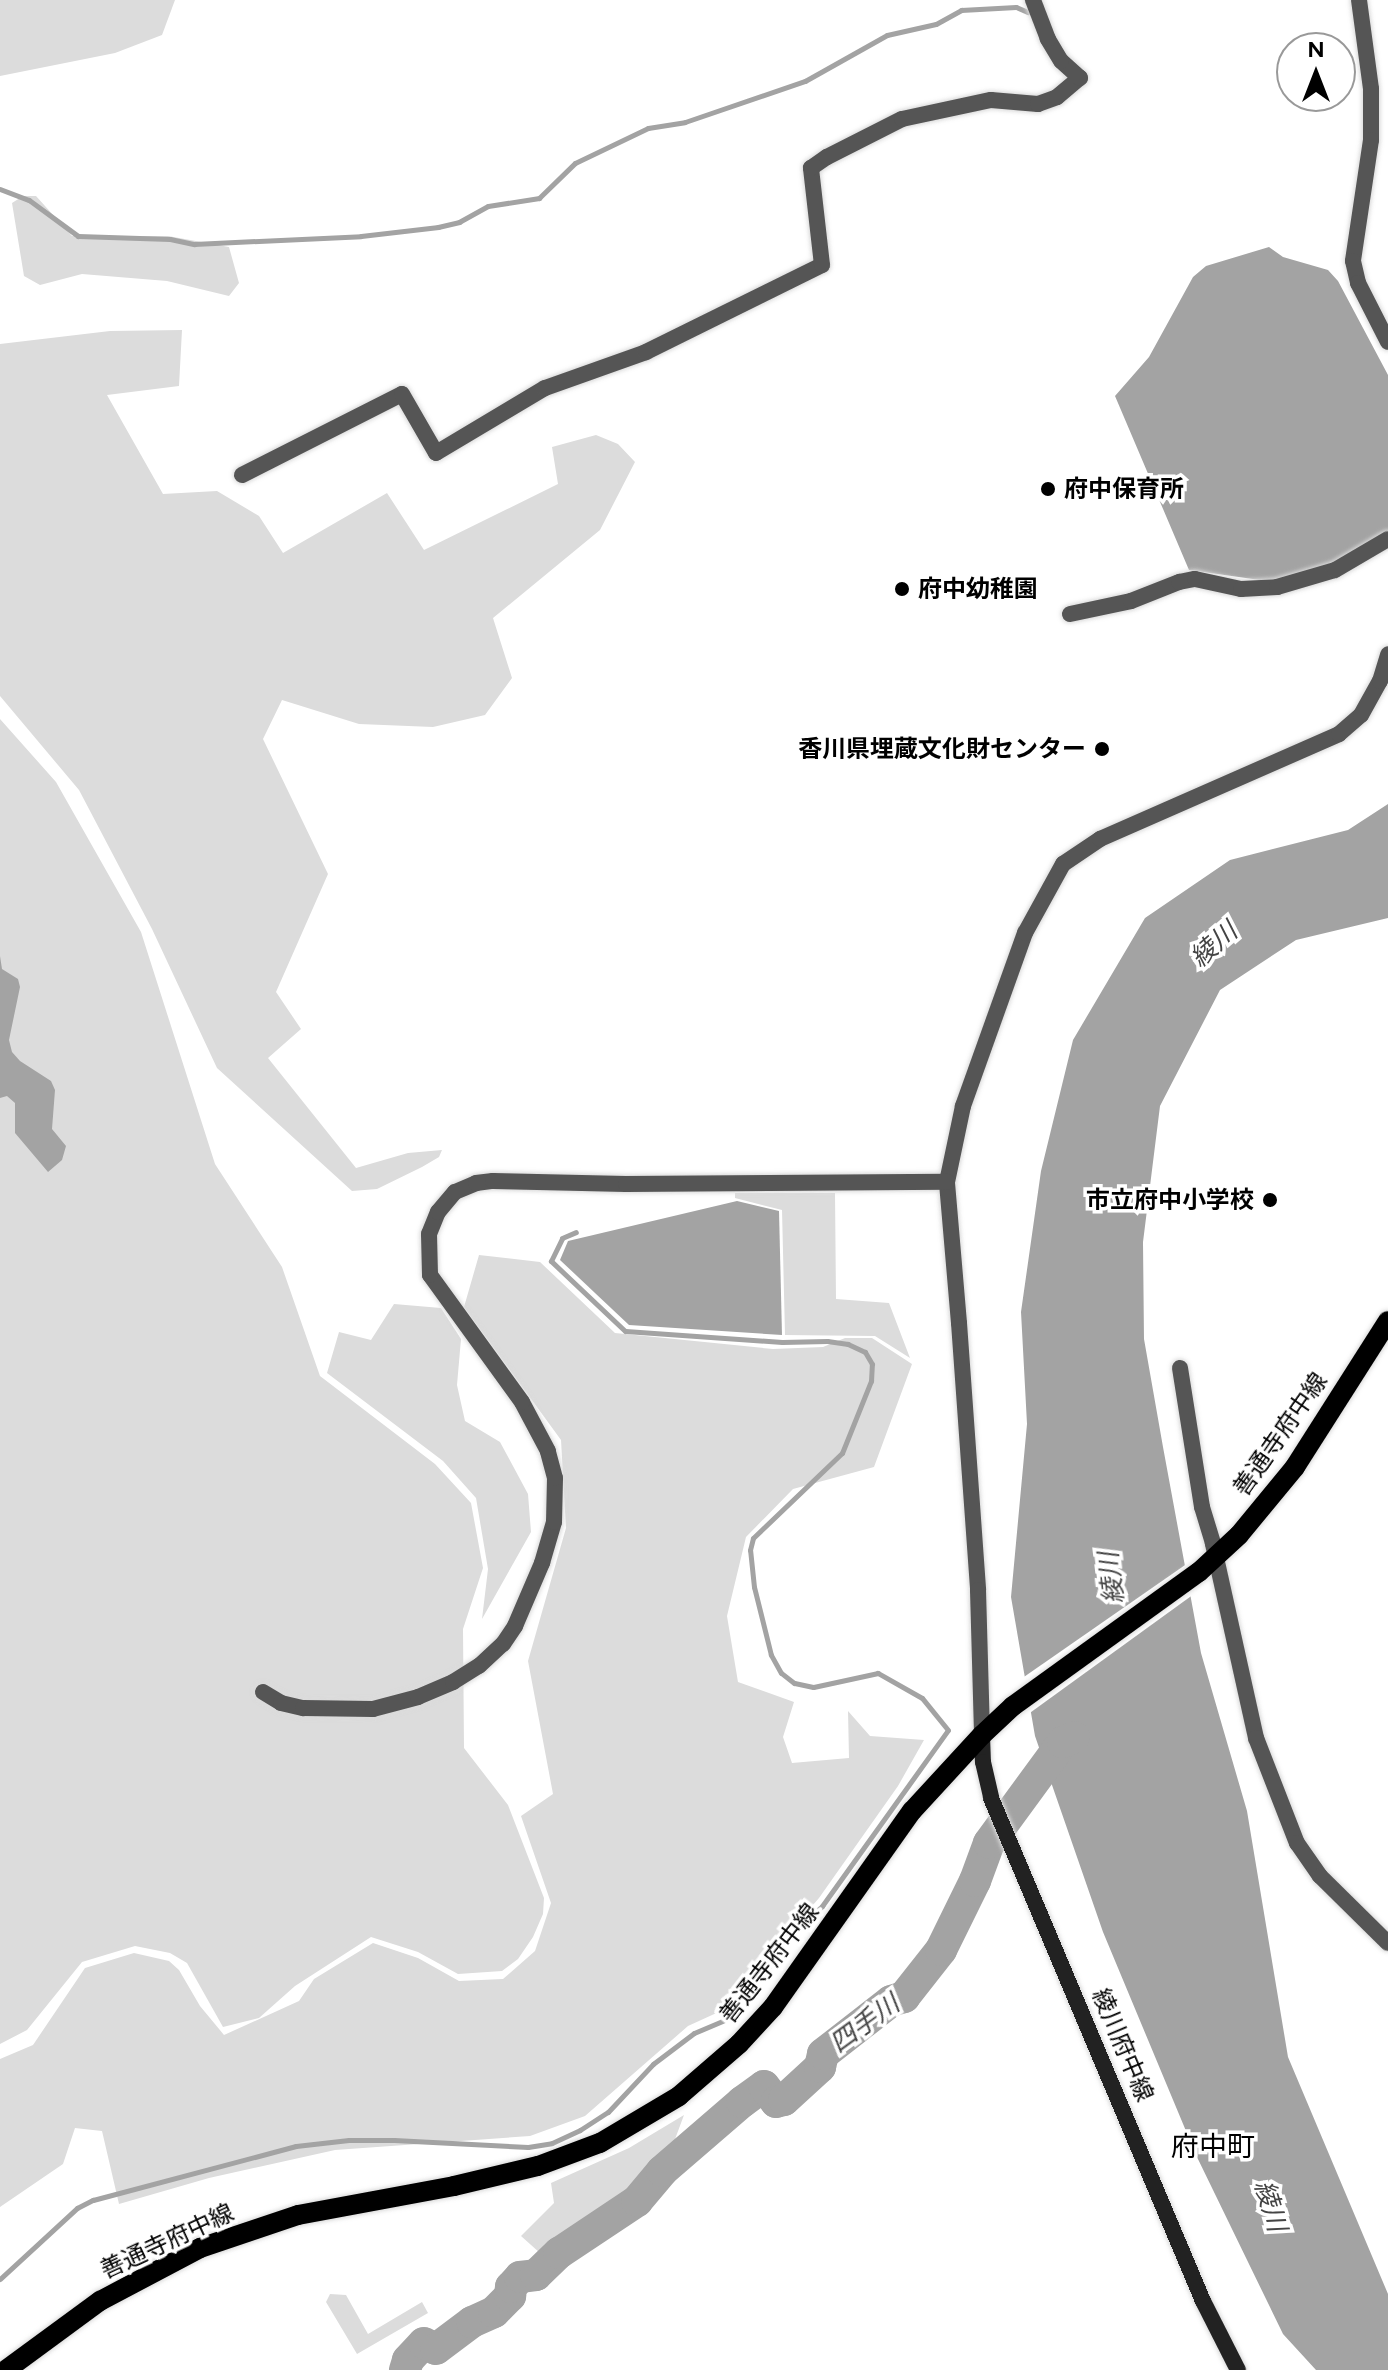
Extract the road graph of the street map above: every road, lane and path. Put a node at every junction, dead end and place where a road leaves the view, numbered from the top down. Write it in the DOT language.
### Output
graph roads {
  1 [pos="1033,0"];
  2 [pos="1359,0"];
  3 [pos="1388,342"];
  4 [pos="242,475"];
  5 [pos="1388,539"];
  6 [pos="1070,614"];
  7 [pos="1388,654"];
  8 [pos="947,1182"];
  9 [pos="1388,1321"];
  10 [pos="1180,1368"];
  11 [pos="1216,1558"];
  12 [pos="263,1692"];
  13 [pos="982,1735"];
  14 [pos="1388,1943"];
  15 [pos="6,2370"];
  16 [pos="1238,2370"];
  1 -- 4 [label="street"];
  2 -- 3 [label="street"];
  5 -- 6 [label="street"];
  7 -- 8 [label="street"];
  8 -- 12 [label="street"];
  8 -- 13 [label="street"];
  9 -- 11 [label="main road, 善通寺府中線"];
  10 -- 11 [label="street"];
  11 -- 13 [label="main road, 善通寺府中線"];
  11 -- 14 [label="street"];
  13 -- 15 [label="main road, 善通寺府中線"];
  13 -- 16 [label="main road, 綾川府中線"];
}
